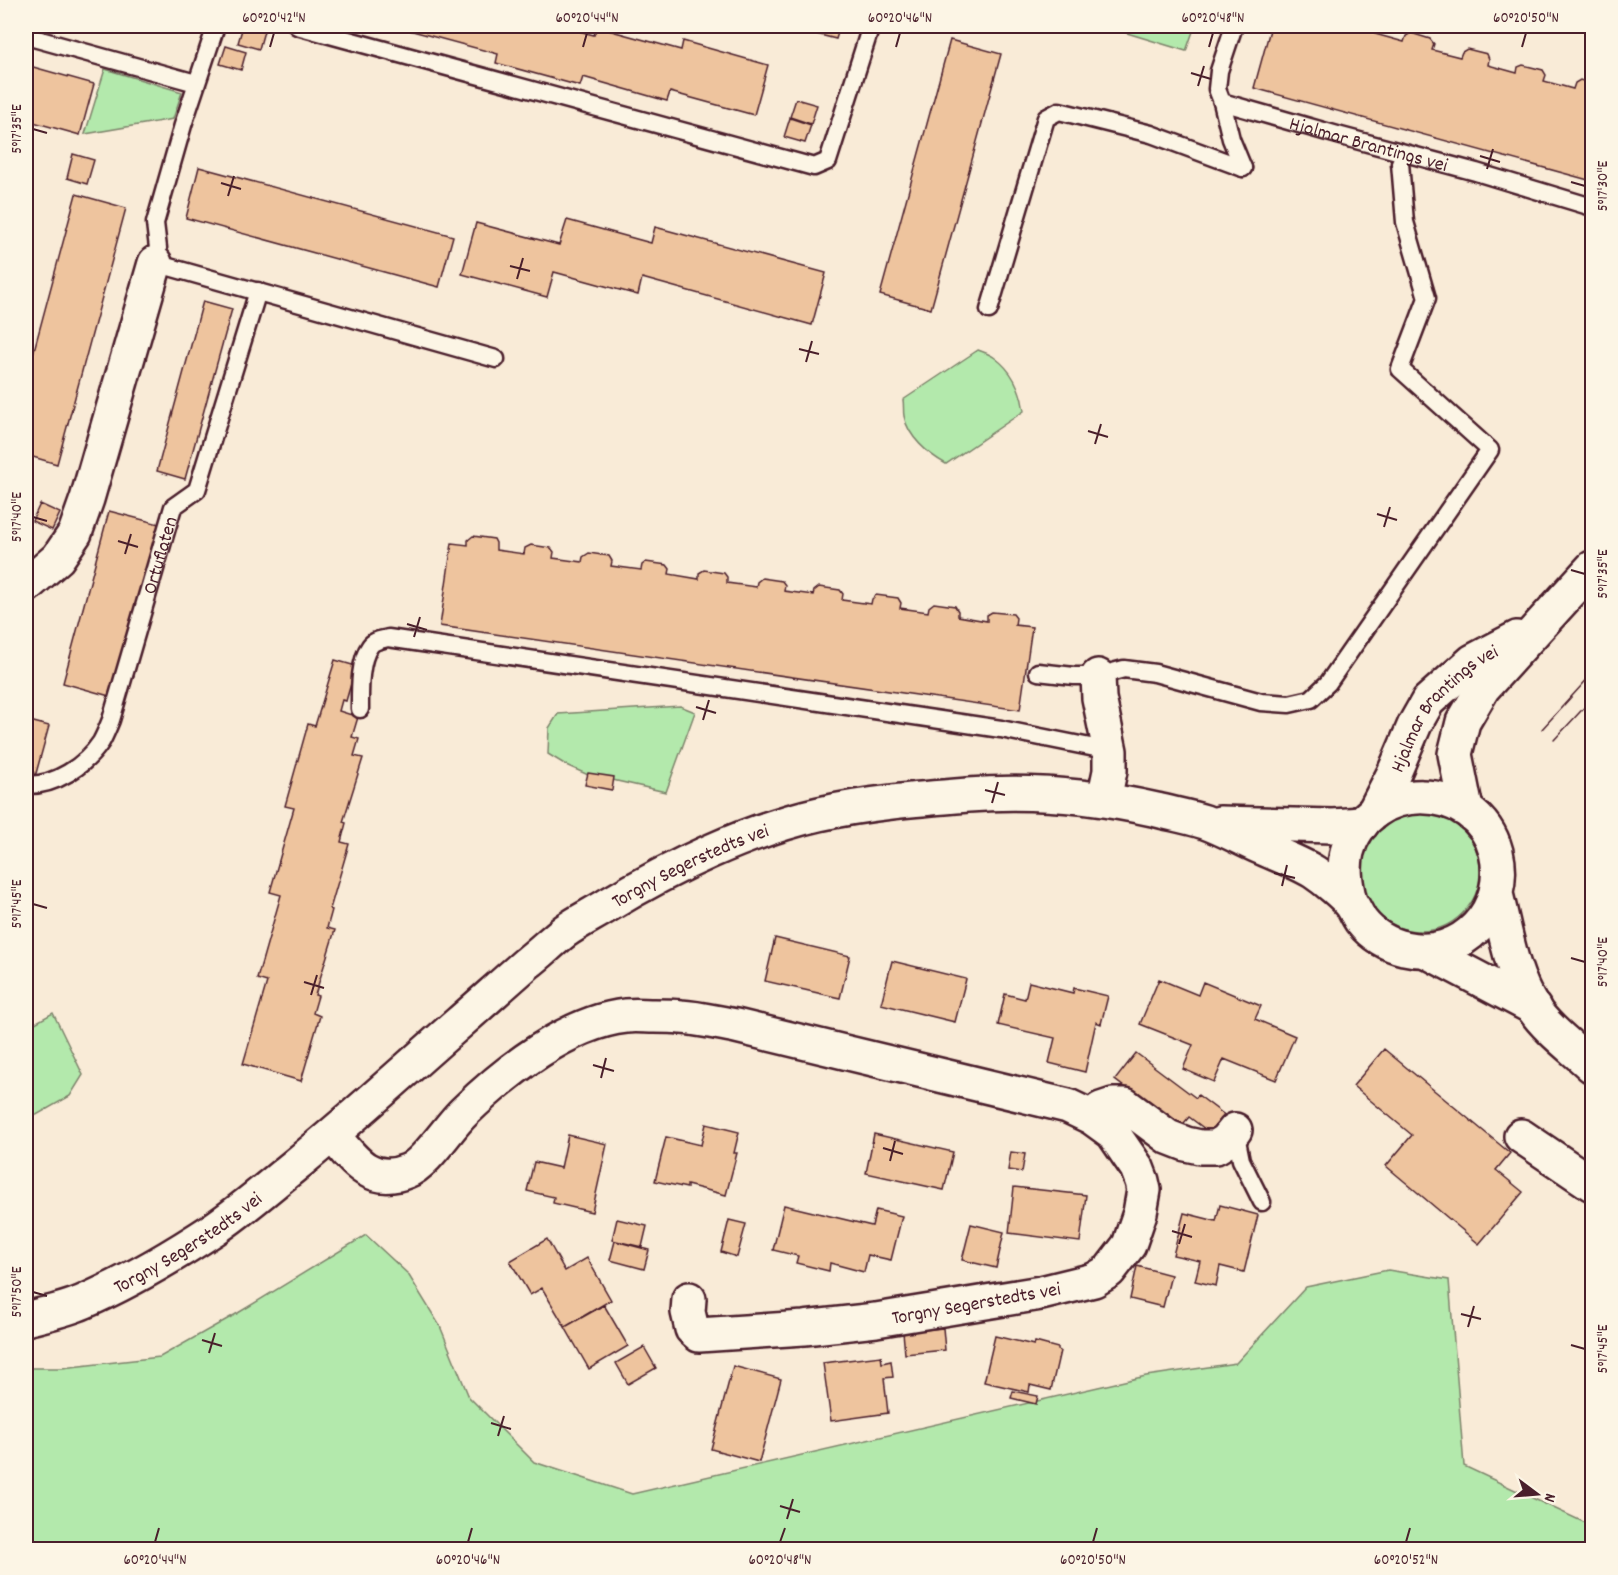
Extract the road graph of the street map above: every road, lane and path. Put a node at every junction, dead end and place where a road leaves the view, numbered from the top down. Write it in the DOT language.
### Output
graph roads {
  1 [pos="216,26"];
  2 [pos="297,26"];
  3 [pos="871,26"];
  4 [pos="1234,26"];
  5 [pos="26,36"];
  6 [pos="196,83"];
  7 [pos="1222,102"];
  8 [pos="1400,163"];
  9 [pos="1593,207"];
  10 [pos="155,263"];
  11 [pos="258,291"];
  12 [pos="989,310"];
  13 [pos="496,358"];
  14 [pos="1593,568"];
  15 [pos="26,586"];
  16 [pos="1537,628"];
  17 [pos="1038,672"];
  18 [pos="1098,676"];
  19 [pos="360,709"];
  20 [pos="1110,751"];
  21 [pos="26,785"];
  22 [pos="1116,801"];
  23 [pos="1466,809"];
  24 [pos="1368,818"];
  25 [pos="1206,823"];
  26 [pos="1496,894"];
  27 [pos="1350,902"];
  28 [pos="1426,951"];
  29 [pos="1534,1008"];
  30 [pos="1593,1066"];
  31 [pos="1091,1117"];
  32 [pos="1234,1130"];
  33 [pos="333,1135"];
  34 [pos="1521,1136"];
  35 [pos="1593,1184"];
  36 [pos="1262,1202"];
  37 [pos="689,1299"];
  38 [pos="26,1319"];
  1 -- 6 [label="lane"];
  2 -- 3 [label="lane"];
  4 -- 7 [label="lane"];
  5 -- 6 [label="lane"];
  6 -- 10 [label="lane"];
  7 -- 9 [label="lane, Hjalmar Brantings vei"];
  7 -- 12 [label="lane"];
  8 -- 18 [label="lane"];
  10 -- 11 [label="lane"];
  10 -- 15 [label="street"];
  11 -- 13 [label="lane"];
  11 -- 21 [label="lane, Ortuflaten"];
  14 -- 16 [label="street, Hjalmar Brantings vei"];
  16 -- 23 [label="street, Hjalmar Brantings vei"];
  16 -- 24 [label="street, Hjalmar Brantings vei"];
  17 -- 18 [label="lane"];
  18 -- 20 [label="street"];
  19 -- 20 [label="lane"];
  20 -- 22 [label="street"];
  22 -- 25 [label="street, Torgny Segerstedts vei"];
  22 -- 33 [label="street, Torgny Segerstedts vei"];
  23 -- 24 [label="street"];
  23 -- 26 [label="street"];
  24 -- 25 [label="street"];
  24 -- 27 [label="street"];
  25 -- 27 [label="street"];
  26 -- 28 [label="street"];
  26 -- 29 [label="street"];
  27 -- 28 [label="street"];
  28 -- 29 [label="street"];
  29 -- 30 [label="street"];
  31 -- 32 [label="street"];
  31 -- 33 [label="street, Torgny Segerstedts vei"];
  31 -- 37 [label="street, Torgny Segerstedts vei"];
  32 -- 36 [label="lane"];
  33 -- 38 [label="street, Torgny Segerstedts vei"];
  34 -- 35 [label="street"];
}
